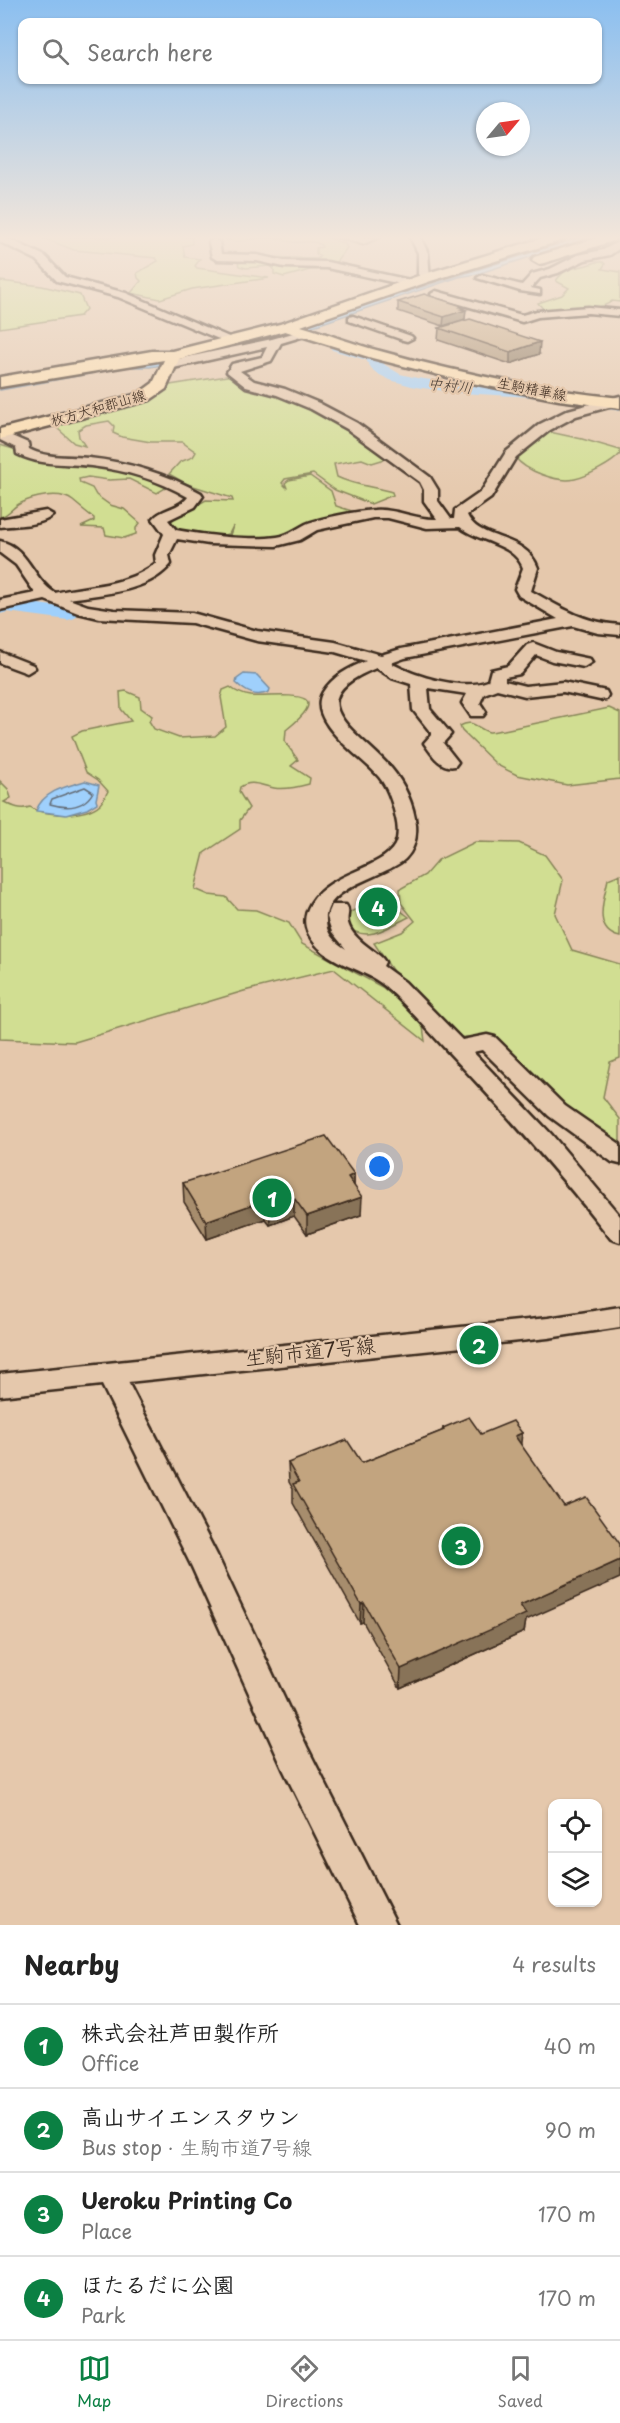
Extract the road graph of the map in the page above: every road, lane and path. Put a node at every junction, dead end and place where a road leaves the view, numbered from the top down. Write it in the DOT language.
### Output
graph roads {
  1 [pos="198,327"];
  2 [pos="304,327"];
  3 [pos="312,327"];
  4 [pos="375,327"];
  5 [pos="296,330"];
  6 [pos="407,338"];
  7 [pos="230,340"];
  8 [pos="274,342"];
  9 [pos="172,359"];
  10 [pos="0,382"];
  11 [pos="611,403"];
  12 [pos="0,421"];
  13 [pos="19,429"];
  14 [pos="0,434"];
  15 [pos="46,515"];
  16 [pos="2,523"];
  17 [pos="455,523"];
  18 [pos="171,534"];
  19 [pos="0,543"];
  20 [pos="0,557"];
  21 [pos="27,570"];
  22 [pos="50,596"];
  23 [pos="0,605"];
  24 [pos="573,621"];
  25 [pos="620,630"];
  26 [pos="0,657"];
  27 [pos="379,661"];
  28 [pos="584,662"];
  29 [pos="27,668"];
  30 [pos="419,681"];
  31 [pos="496,684"];
  32 [pos="477,691"];
  33 [pos="600,695"];
  34 [pos="477,711"];
  35 [pos="449,762"];
  36 [pos="339,909"];
  37 [pos="378,972"];
  38 [pos="458,1049"];
  39 [pos="620,1156"];
  40 [pos="620,1233"];
  41 [pos="620,1317"];
  42 [pos="110,1374"];
  43 [pos="0,1385"];
  44 [pos="378,1925"];
  1 -- 7 [label="street"];
  2 -- 5 [label="main road"];
  3 -- 5 [label="main road"];
  4 -- 6 [label="street"];
  5 -- 7 [label="main road"];
  5 -- 8 [label="street"];
  5 -- 11 [label="main road, 生駒精華線"];
  7 -- 9 [label="main road"];
  8 -- 9 [label="street"];
  8 -- 17 [label="street"];
  9 -- 10 [label="main road"];
  9 -- 13 [label="main road, 枚方大和郡山線"];
  11 -- 17 [label="street"];
  12 -- 13 [label="street"];
  13 -- 14 [label="main road, 枚方大和郡山線"];
  14 -- 18 [label="street"];
  15 -- 16 [label="street"];
  16 -- 19 [label="street"];
  17 -- 18 [label="street"];
  17 -- 24 [label="street"];
  18 -- 22 [label="street"];
  19 -- 21 [label="street"];
  20 -- 21 [label="street"];
  21 -- 22 [label="street"];
  22 -- 23 [label="street"];
  22 -- 27 [label="street"];
  24 -- 25 [label="street"];
  24 -- 27 [label="street"];
  26 -- 29 [label="street"];
  27 -- 30 [label="street"];
  27 -- 37 [label="street"];
  28 -- 31 [label="street"];
  30 -- 32 [label="street"];
  30 -- 35 [label="street"];
  31 -- 32 [label="street"];
  31 -- 33 [label="street"];
  32 -- 34 [label="street"];
  36 -- 37 [label="street"];
  37 -- 38 [label="street"];
  38 -- 39 [label="street"];
  38 -- 40 [label="street"];
  41 -- 42 [label="street, 生駒市道7号線"];
  42 -- 43 [label="street, 生駒市道7号線"];
  42 -- 44 [label="street"];
}
